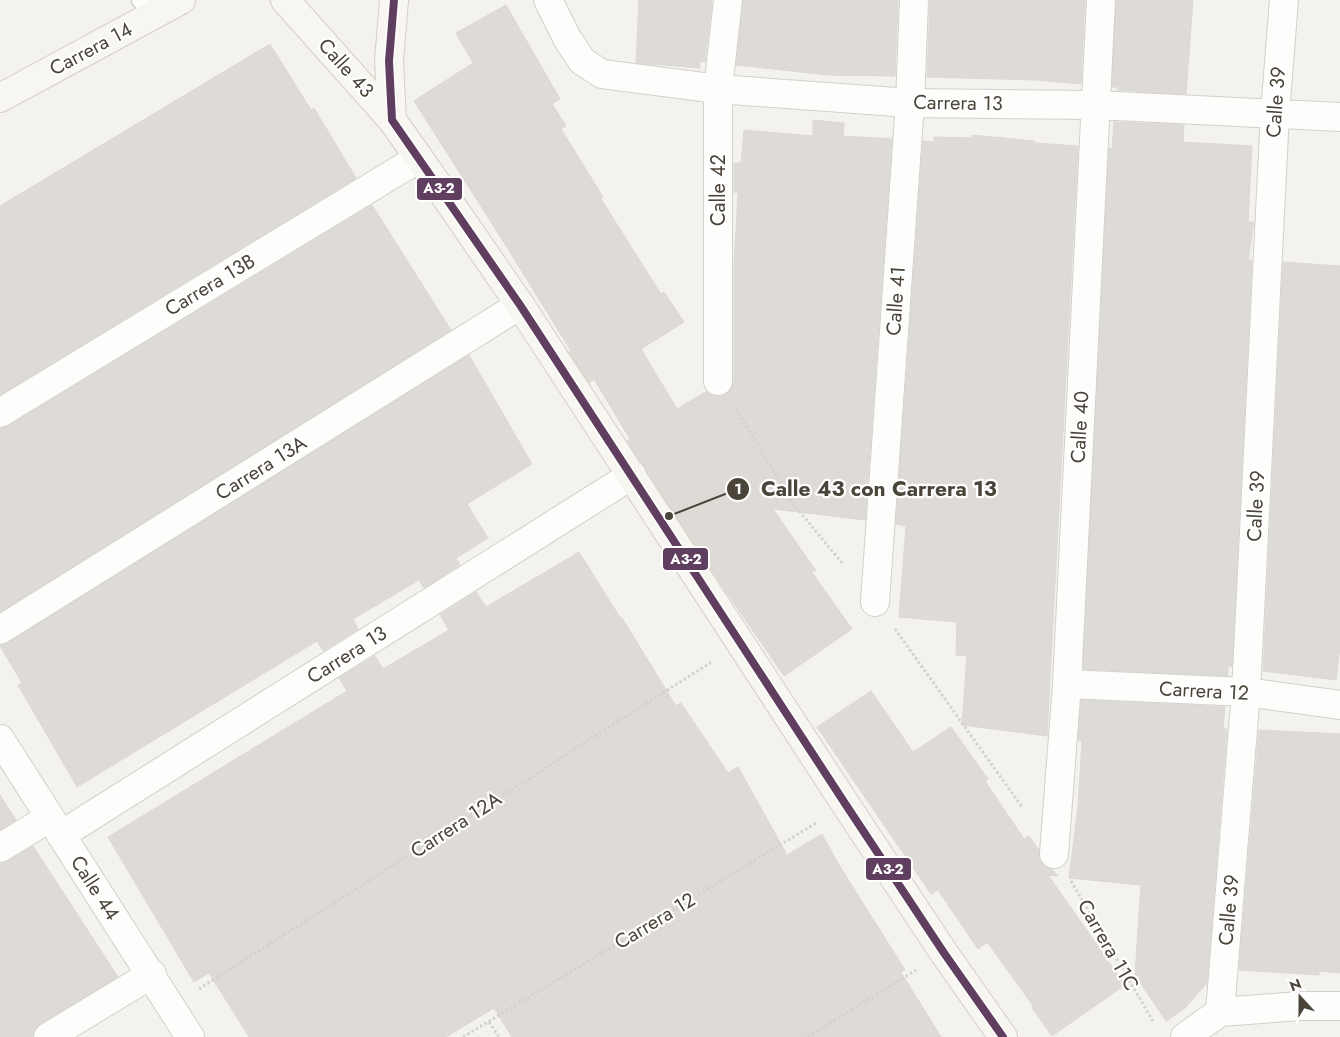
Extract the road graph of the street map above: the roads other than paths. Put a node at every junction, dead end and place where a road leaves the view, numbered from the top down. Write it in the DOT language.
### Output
graph roads {
  1 [pos="181,0"];
  2 [pos="285,0"];
  3 [pos="394,0"];
  4 [pos="548,0"];
  5 [pos="728,0"];
  6 [pos="914,0"];
  7 [pos="1101,0"];
  8 [pos="1284,0"];
  9 [pos="148,8"];
  10 [pos="718,89"];
  11 [pos="0,98"];
  12 [pos="910,103"];
  13 [pos="1096,105"];
  14 [pos="1275,113"];
  15 [pos="1340,117"];
  16 [pos="392,120"];
  17 [pos="419,158"];
  18 [pos="520,305"];
  19 [pos="718,381"];
  20 [pos="0,413"];
  21 [pos="632,475"];
  22 [pos="874,602"];
  23 [pos="0,630"];
  24 [pos="1067,684"];
  25 [pos="1246,692"];
  26 [pos="1340,705"];
  27 [pos="0,739"];
  28 [pos="55,826"];
  29 [pos="0,848"];
  30 [pos="1054,854"];
  31 [pos="152,974"];
  32 [pos="1340,1006"];
  33 [pos="1220,1012"];
  34 [pos="48,1037"];
  35 [pos="190,1037"];
  36 [pos="1003,1037"];
  37 [pos="1184,1037"];
  1 -- 9 [label="main road, Carrera 14"];
  2 -- 16 [label="main road, Calle 43"];
  3 -- 16 [label="main road"];
  4 -- 10 [label="street, Carrera 13"];
  5 -- 10 [label="street, Calle 42"];
  6 -- 12 [label="street, Calle 41"];
  7 -- 13 [label="street, Calle 40"];
  8 -- 14 [label="street, Calle 39"];
  9 -- 11 [label="main road, Carrera 14"];
  10 -- 12 [label="street, Carrera 13"];
  10 -- 19 [label="street, Calle 42"];
  12 -- 13 [label="street, Carrera 13"];
  12 -- 22 [label="street, Calle 41"];
  13 -- 14 [label="street, Carrera 13"];
  13 -- 24 [label="street, Calle 40"];
  14 -- 15 [label="street, Carrera 13"];
  14 -- 25 [label="street, Calle 39"];
  16 -- 17 [label="main road, Calle 43"];
  17 -- 18 [label="main road, Calle 43"];
  17 -- 20 [label="street, Carrera 13B"];
  18 -- 21 [label="main road, Calle 43"];
  18 -- 23 [label="street, Carrera 13A"];
  21 -- 28 [label="street, Carrera 13"];
  21 -- 36 [label="main road, Calle 43"];
  24 -- 25 [label="street, Carrera 12"];
  24 -- 30 [label="street, Calle 40"];
  25 -- 26 [label="street, Carrera 12"];
  25 -- 33 [label="street, Calle 39"];
  27 -- 28 [label="street, Calle 44"];
  28 -- 29 [label="street, Carrera 13"];
  28 -- 31 [label="street, Calle 44"];
  31 -- 34 [label="street"];
  31 -- 35 [label="street, Calle 44"];
  32 -- 33 [label="street"];
  33 -- 37 [label="street"];
}
